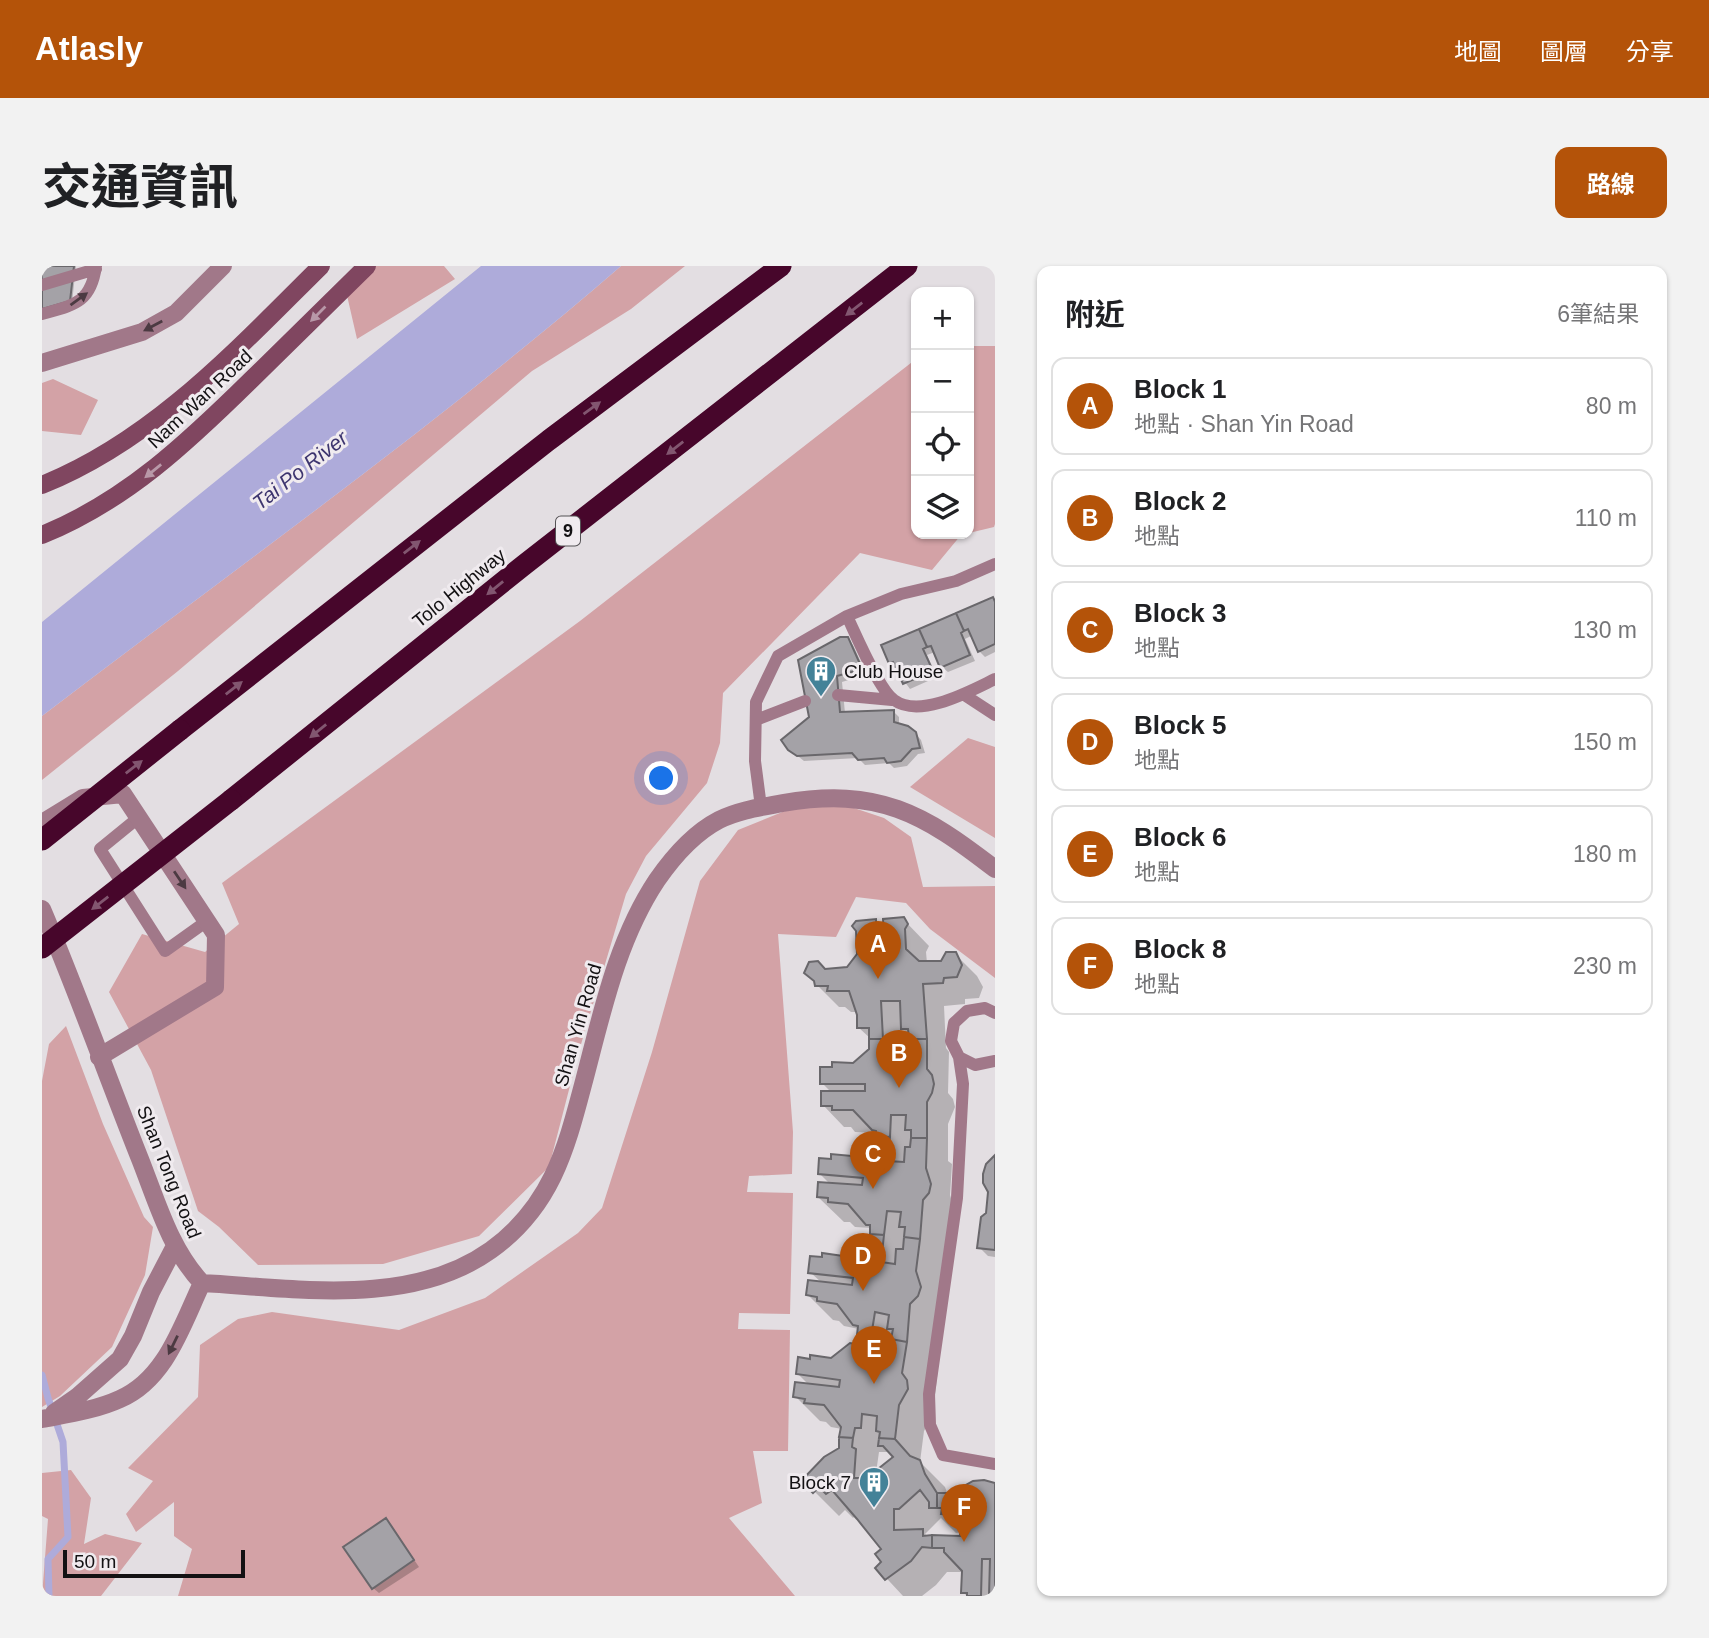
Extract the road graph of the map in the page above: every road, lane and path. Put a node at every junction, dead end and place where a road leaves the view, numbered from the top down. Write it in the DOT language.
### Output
graph roads {
  1 [pos="203,266"];
  2 [pos="223,266"];
  3 [pos="321,266"];
  4 [pos="367,266"];
  5 [pos="781,266"];
  6 [pos="907,266"];
  7 [pos="96,268"];
  8 [pos="42,285"];
  9 [pos="191,300"];
  10 [pos="42,314"];
  11 [pos="42,363"];
  12 [pos="42,485"];
  13 [pos="42,535"];
  14 [pos="995,564"];
  15 [pos="847,616"];
  16 [pos="995,679"];
  17 [pos="964,694"];
  18 [pos="838,695"];
  19 [pos="892,700"];
  20 [pos="805,701"];
  21 [pos="995,715"];
  22 [pos="756,720"];
  23 [pos="761,807"];
  24 [pos="138,818"];
  25 [pos="42,823"];
  26 [pos="42,840"];
  27 [pos="995,869"];
  28 [pos="42,909"];
  29 [pos="207,921"];
  30 [pos="42,948"];
  31 [pos="995,1013"];
  32 [pos="99,1057"];
  33 [pos="959,1057"];
  34 [pos="995,1061"];
  35 [pos="175,1246"];
  36 [pos="202,1283"];
  37 [pos="51,1416"];
  38 [pos="995,1464"];
  1 -- 9 [label="street"];
  2 -- 9 [label="street"];
  3 -- 12 [label="main road, Nam Wan Road"];
  4 -- 13 [label="main road, Nam Wan Road, one-way"];
  26 -- 5 [label="highway, one-way, bridge"];
  6 -- 30 [label="highway, Tolo Highway / 9, one-way, bridge"];
  7 -- 8 [label="lane"];
  10 -- 7 [label="lane, one-way"];
  9 -- 11 [label="street, one-way"];
  14 -- 15 [label="lane"];
  15 -- 19 [label="lane"];
  15 -- 22 [label="lane"];
  16 -- 17 [label="lane"];
  17 -- 19 [label="lane"];
  17 -- 21 [label="lane"];
  18 -- 19 [label="lane"];
  20 -- 22 [label="lane"];
  22 -- 23 [label="lane"];
  23 -- 27 [label="street, Shan Yin Road"];
  23 -- 36 [label="street, Shan Yin Road"];
  24 -- 25 [label="street"];
  24 -- 29 [label="street, one-way"];
  24 -- 29 [label="lane"];
  28 -- 32 [label="street, Shan Tong Road"];
  29 -- 32 [label="street"];
  31 -- 33 [label="lane"];
  32 -- 35 [label="street, Shan Tong Road"];
  33 -- 34 [label="lane"];
  33 -- 38 [label="lane"];
  35 -- 36 [label="street, Shan Tong Road"];
  35 -- 37 [label="street"];
  36 -- 37 [label="street, one-way"];
}
